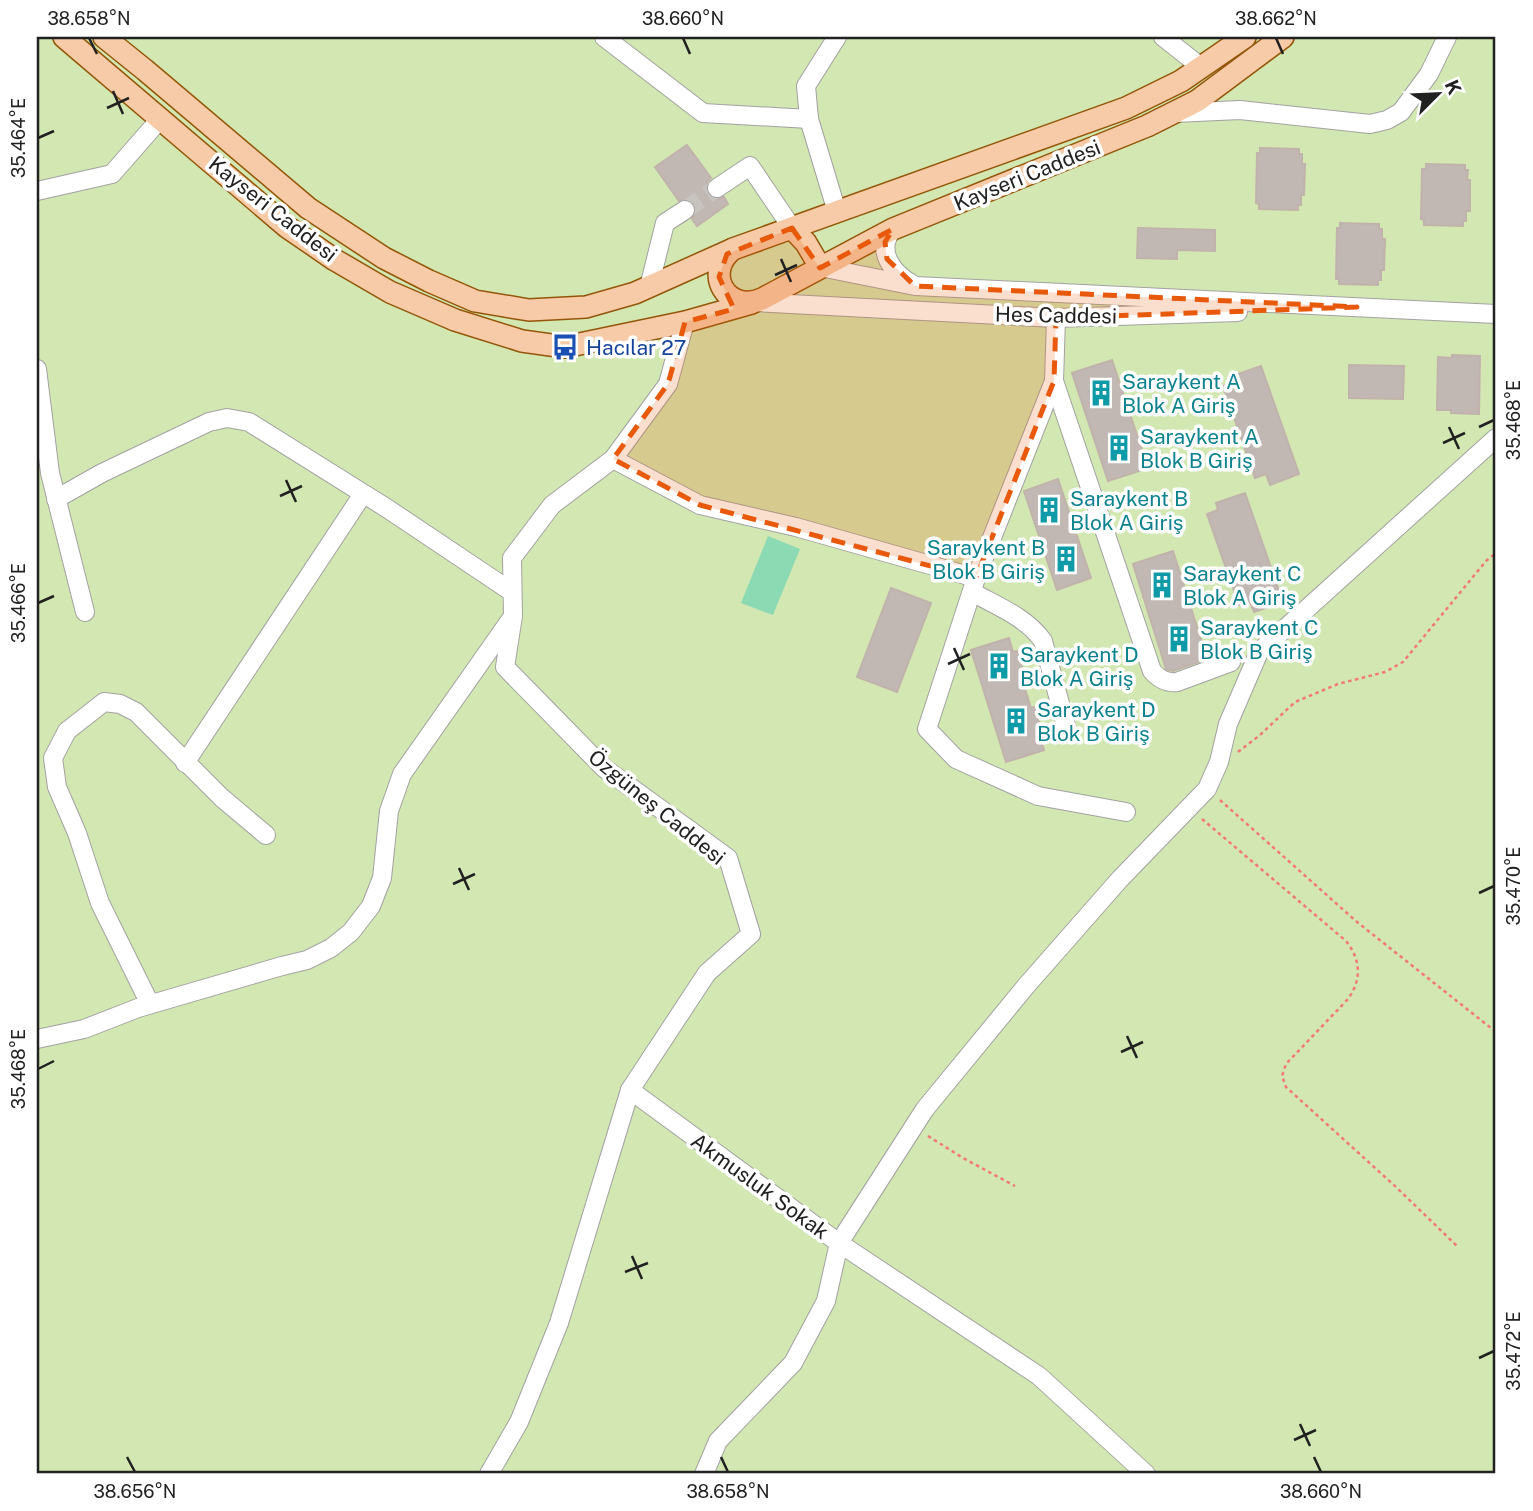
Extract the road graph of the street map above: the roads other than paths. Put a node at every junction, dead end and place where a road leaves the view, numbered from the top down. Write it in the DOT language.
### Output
graph roads {
  1 [pos="64,37"];
  2 [pos="104,37"];
  3 [pos="604,37"];
  4 [pos="837,37"];
  5 [pos="1163,37"];
  6 [pos="1245,37"];
  7 [pos="1283,37"];
  8 [pos="1447,37"];
  9 [pos="1201,67"];
  10 [pos="1173,113"];
  11 [pos="161,118"];
  12 [pos="809,119"];
  13 [pos="717,188"];
  14 [pos="37,191"];
  15 [pos="685,210"];
  16 [pos="837,212"];
  17 [pos="792,228"];
  18 [pos="893,229"];
  19 [pos="737,248"];
  20 [pos="820,267"];
  21 [pos="915,286"];
  22 [pos="649,287"];
  23 [pos="758,301"];
  24 [pos="1357,307"];
  25 [pos="1496,314"];
  26 [pos="1056,318"];
  27 [pos="685,322"];
  28 [pos="37,369"];
  29 [pos="1054,381"];
  30 [pos="1496,438"];
  31 [pos="613,459"];
  32 [pos="363,494"];
  33 [pos="56,499"];
  34 [pos="974,585"];
  35 [pos="512,592"];
  36 [pos="85,611"];
  37 [pos="513,616"];
  38 [pos="1231,662"];
  39 [pos="1068,733"];
  40 [pos="185,763"];
  41 [pos="1126,812"];
  42 [pos="266,835"];
  43 [pos="150,1004"];
  44 [pos="37,1039"];
  45 [pos="629,1090"];
  46 [pos="839,1244"];
  47 [pos="489,1474"];
  48 [pos="704,1474"];
  49 [pos="1146,1474"];
  1 -- 11 [label="main road, Kayseri Caddesi"];
  2 -- 22 [label="main road, Kayseri Caddesi"];
  3 -- 12 [label="street"];
  4 -- 12 [label="street"];
  5 -- 9 [label="street"];
  6 -- 9 [label="main road, Kayseri Caddesi"];
  7 -- 10 [label="main road, Kayseri Caddesi"];
  8 -- 10 [label="street"];
  9 -- 16 [label="main road, Kayseri Caddesi"];
  10 -- 18 [label="main road, Kayseri Caddesi"];
  11 -- 14 [label="street"];
  11 -- 27 [label="main road, Kayseri Caddesi"];
  12 -- 16 [label="street"];
  13 -- 17 [label="street"];
  15 -- 22 [label="street"];
  16 -- 17 [label="main road, Kayseri Caddesi"];
  17 -- 19 [label="main road, Kayseri Caddesi"];
  17 -- 20 [label="main road"];
  18 -- 20 [label="main road, Kayseri Caddesi"];
  18 -- 21 [label="street"];
  19 -- 22 [label="main road, Kayseri Caddesi"];
  19 -- 23 [label="main road"];
  20 -- 21 [label="street, Hes Caddesi"];
  20 -- 23 [label="main road, Kayseri Caddesi"];
  21 -- 24 [label="street, Hes Caddesi"];
  23 -- 26 [label="street, Hes Caddesi"];
  23 -- 27 [label="main road, Kayseri Caddesi"];
  24 -- 25 [label="street, Hes Caddesi"];
  24 -- 26 [label="street, Hes Caddesi"];
  26 -- 29 [label="street"];
  27 -- 31 [label="street, Özgüneş Caddesi"];
  28 -- 33 [label="street"];
  29 -- 34 [label="street"];
  29 -- 38 [label="street"];
  30 -- 46 [label="street"];
  31 -- 34 [label="street"];
  31 -- 35 [label="street, Özgüneş Caddesi"];
  32 -- 33 [label="street"];
  32 -- 35 [label="street"];
  32 -- 40 [label="street"];
  33 -- 36 [label="street"];
  34 -- 39 [label="street"];
  34 -- 41 [label="street"];
  35 -- 37 [label="street, Özgüneş Caddesi"];
  37 -- 43 [label="street"];
  37 -- 45 [label="street, Özgüneş Caddesi"];
  40 -- 42 [label="street"];
  40 -- 43 [label="street"];
  43 -- 44 [label="street"];
  45 -- 46 [label="street, Akmusluk Sokak"];
  45 -- 47 [label="street"];
  46 -- 48 [label="street, Akmusluk Sokak"];
  46 -- 49 [label="street"];
}
